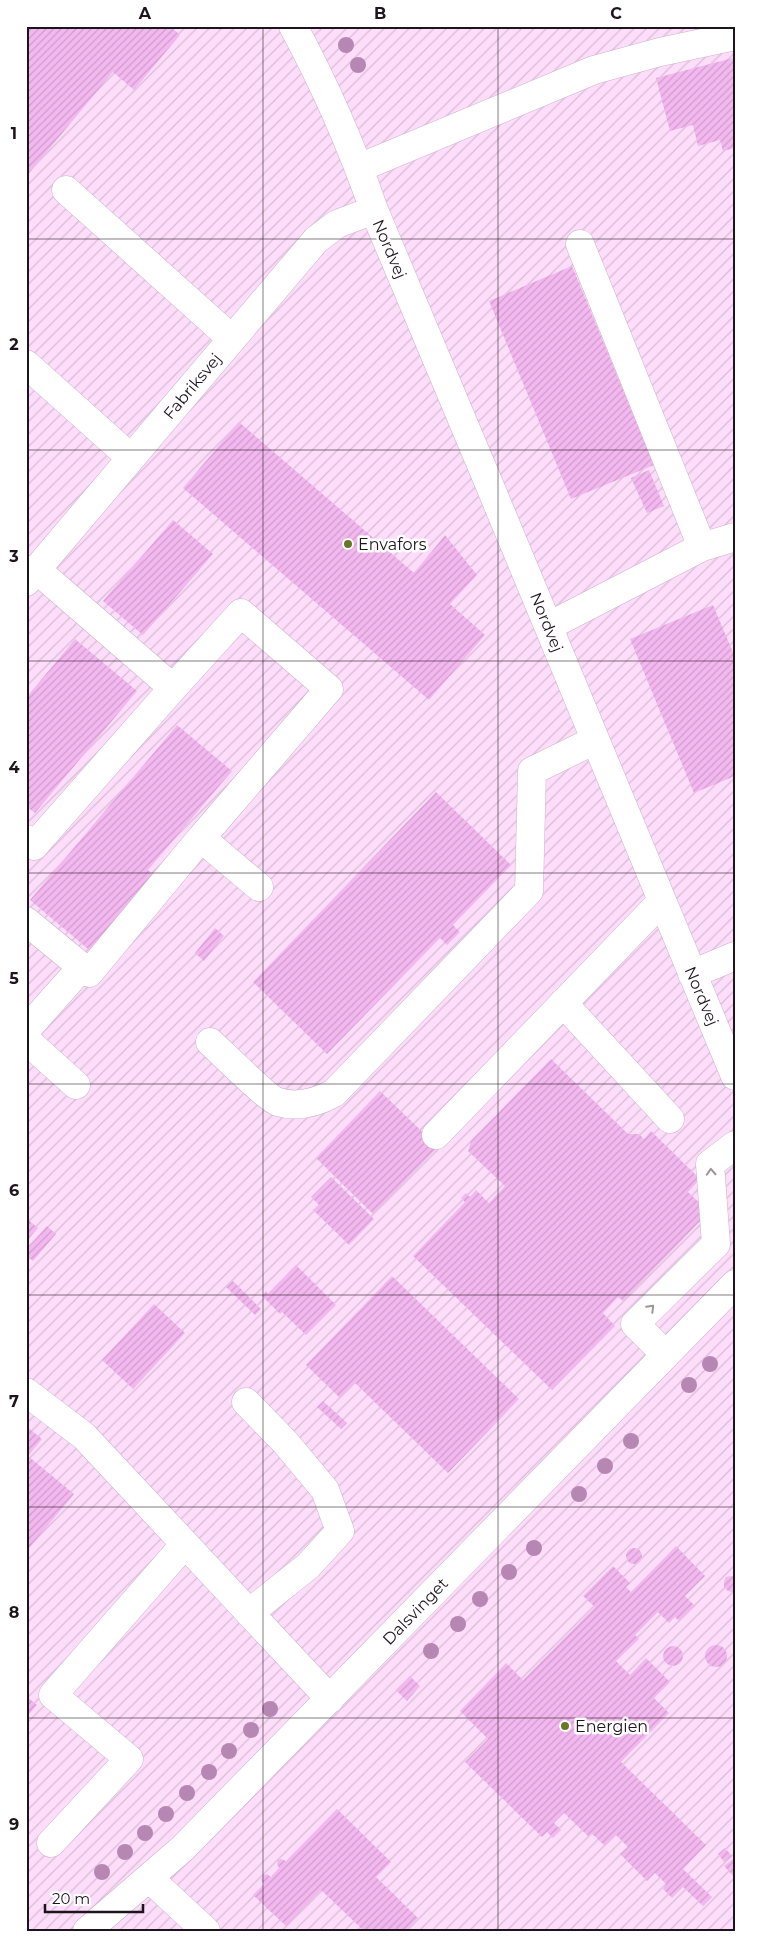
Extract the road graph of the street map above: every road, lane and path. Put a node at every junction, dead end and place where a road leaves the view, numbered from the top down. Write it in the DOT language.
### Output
graph roads {
  1 [pos="293,26"];
  2 [pos="735,36"];
  3 [pos="359,168"];
  4 [pos="66,190"];
  5 [pos="374,210"];
  6 [pos="580,244"];
  7 [pos="232,339"];
  8 [pos="26,364"];
  9 [pos="131,458"];
  10 [pos="724,546"];
  11 [pos="32,576"];
  12 [pos="549,626"];
  13 [pos="174,688"];
  14 [pos="594,740"];
  15 [pos="201,838"];
  16 [pos="29,847"];
  17 [pos="259,887"];
  18 [pos="662,901"];
  19 [pos="26,921"];
  20 [pos="735,956"];
  21 [pos="82,967"];
  22 [pos="692,974"];
  23 [pos="563,1003"];
  24 [pos="26,1030"];
  25 [pos="26,1040"];
  26 [pos="210,1042"];
  27 [pos="735,1076"];
  28 [pos="76,1085"];
  29 [pos="670,1119"];
  30 [pos="436,1135"];
  31 [pos="735,1145"];
  32 [pos="735,1284"];
  33 [pos="665,1354"];
  34 [pos="26,1392"];
  35 [pos="246,1402"];
  36 [pos="185,1544"];
  37 [pos="249,1613"];
  38 [pos="330,1699"];
  39 [pos="52,1843"];
  40 [pos="149,1878"];
  41 [pos="87,1931"];
  42 [pos="206,1931"];
  1 -- 3 [label="street, Nordvej"];
  2 -- 3 [label="street"];
  3 -- 5 [label="street, Nordvej"];
  4 -- 7 [label="street"];
  5 -- 7 [label="street, Fabriksvej"];
  5 -- 12 [label="street, Nordvej"];
  6 -- 10 [label="street"];
  7 -- 9 [label="street, Fabriksvej"];
  8 -- 9 [label="street"];
  9 -- 11 [label="street, Fabriksvej"];
  10 -- 12 [label="street"];
  11 -- 13 [label="street"];
  12 -- 14 [label="street, Nordvej"];
  13 -- 15 [label="street"];
  13 -- 16 [label="street"];
  14 -- 18 [label="street, Nordvej"];
  14 -- 26 [label="street"];
  15 -- 17 [label="street"];
  15 -- 21 [label="street"];
  18 -- 22 [label="street, Nordvej"];
  18 -- 23 [label="street"];
  19 -- 21 [label="street"];
  20 -- 22 [label="street"];
  21 -- 24 [label="street"];
  22 -- 27 [label="street, Nordvej"];
  23 -- 29 [label="street"];
  23 -- 30 [label="street"];
  25 -- 28 [label="street"];
  33 -- 31 [label="street, one-way"];
  32 -- 33 [label="street, Dalsvinget"];
  33 -- 38 [label="street, Dalsvinget"];
  34 -- 36 [label="street"];
  35 -- 37 [label="street"];
  36 -- 37 [label="street"];
  36 -- 39 [label="street"];
  37 -- 38 [label="street"];
  38 -- 40 [label="street, Dalsvinget"];
  40 -- 41 [label="street, Dalsvinget"];
  40 -- 42 [label="street"];
}
